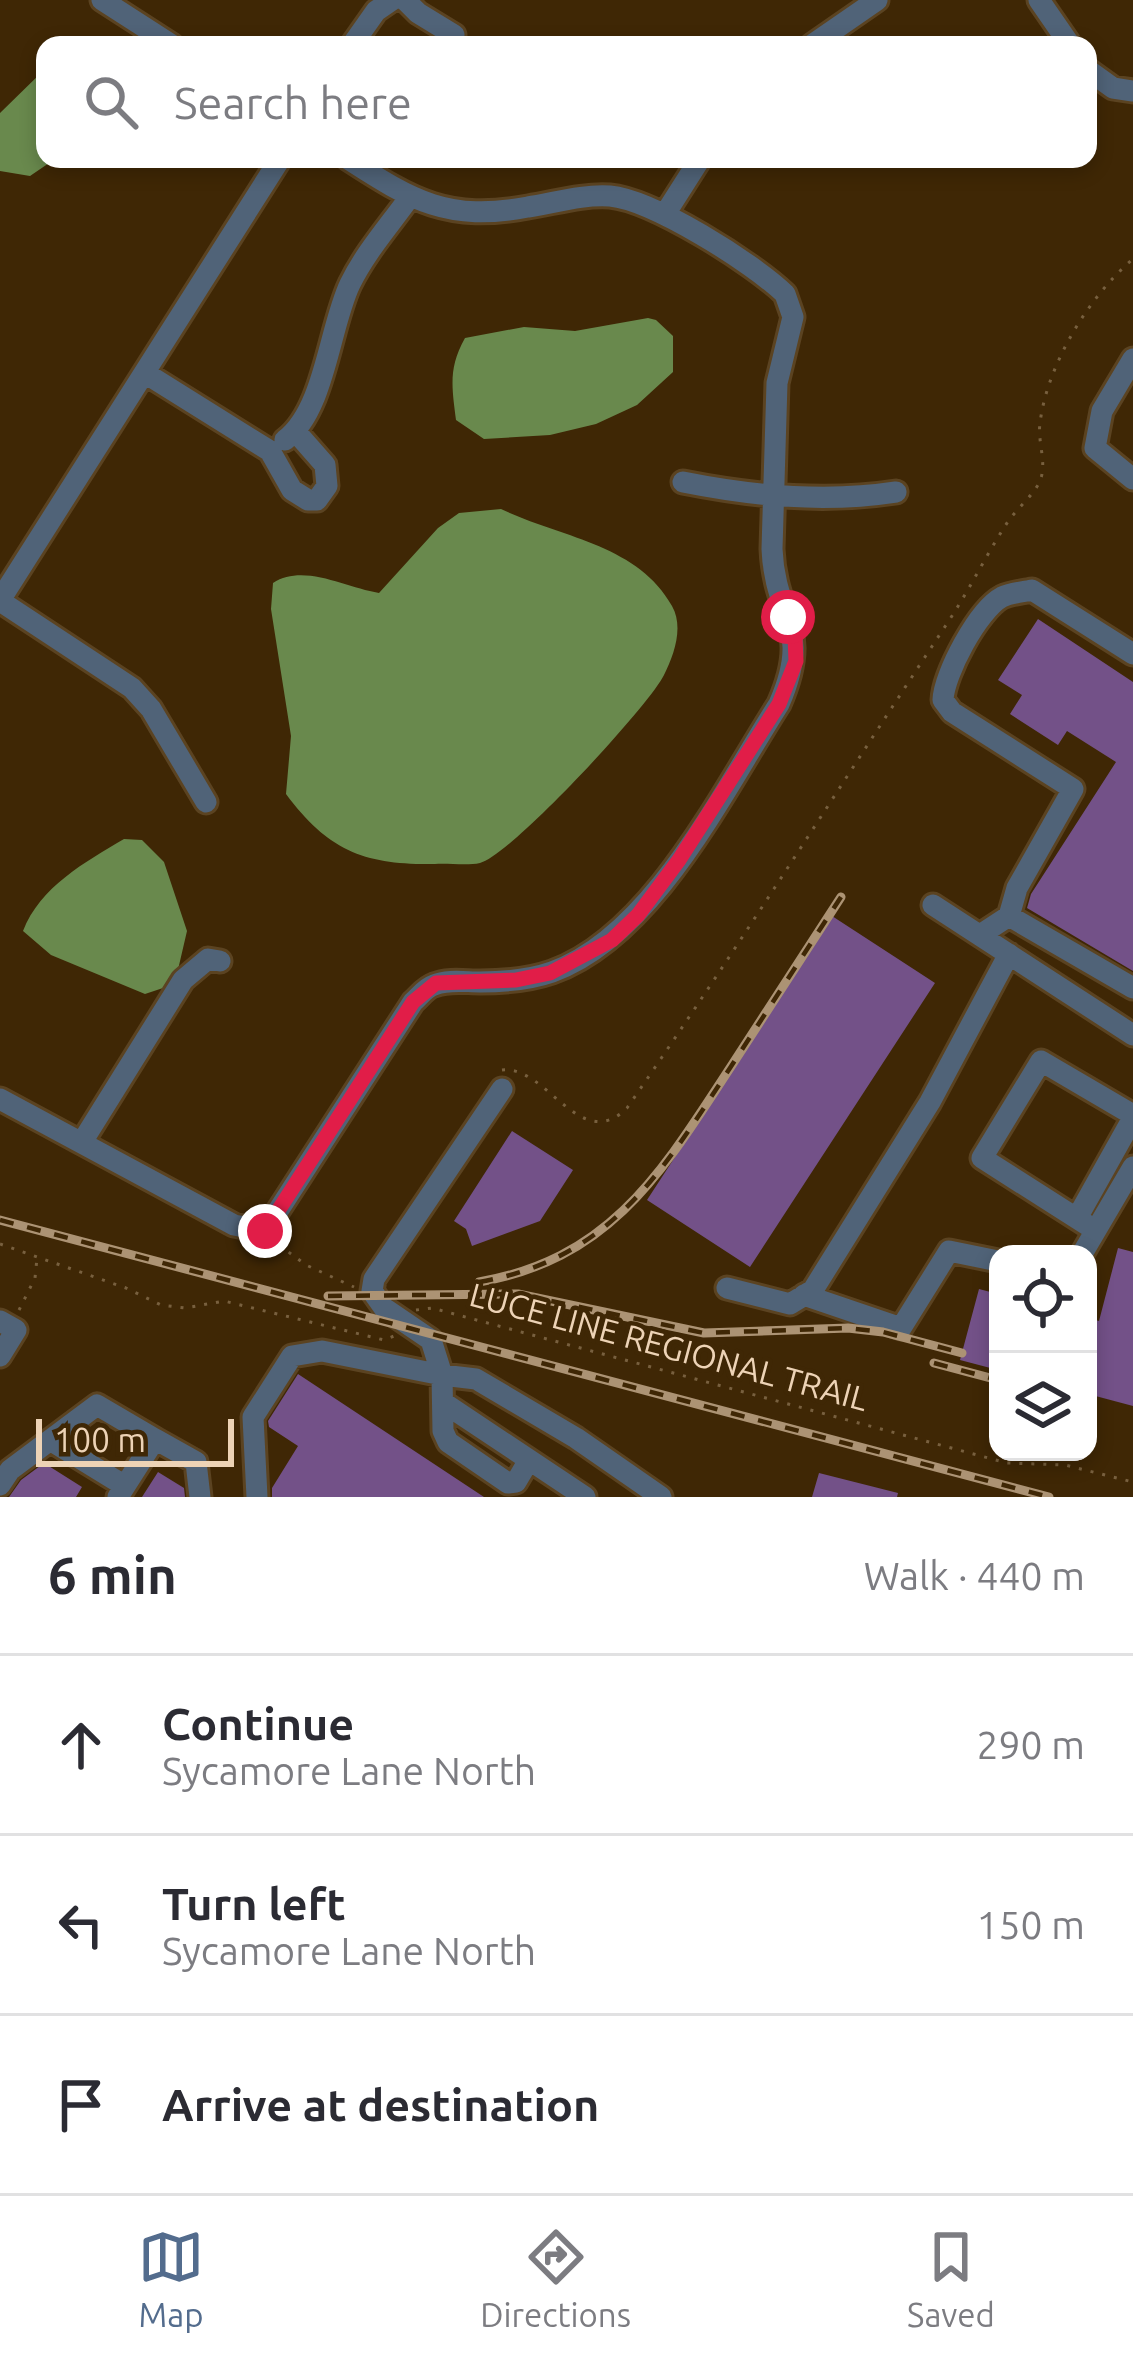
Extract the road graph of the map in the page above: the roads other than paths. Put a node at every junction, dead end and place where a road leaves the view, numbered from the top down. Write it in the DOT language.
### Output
graph roads {
  1 [pos="102,0"];
  2 [pos="392,0"];
  3 [pos="405,0"];
  4 [pos="877,0"];
  5 [pos="1039,0"];
  6 [pos="454,35"];
  7 [pos="158,36"];
  8 [pos="358,36"];
  9 [pos="825,36"];
  10 [pos="1064,36"];
  11 [pos="1097,76"];
  12 [pos="1133,91"];
  13 [pos="274,168"];
  14 [pos="362,168"];
  15 [pos="694,168"];
  16 [pos="409,198"];
  17 [pos="665,214"];
  18 [pos="1133,359"];
  19 [pos="145,374"];
  20 [pos="296,432"];
  21 [pos="270,451"];
  22 [pos="1133,479"];
  23 [pos="683,482"];
  24 [pos="896,492"];
  25 [pos="773,496"];
  26 [pos="0,600"];
  27 [pos="1133,654"];
  28 [pos="206,802"];
  29 [pos="933,905"];
  30 [pos="1009,916"];
  31 [pos="980,935"];
  32 [pos="1009,954"];
  33 [pos="220,961"];
  34 [pos="1133,988"];
  35 [pos="1133,1035"];
  36 [pos="502,1089"];
  37 [pos="0,1099"];
  38 [pos="1133,1116"];
  39 [pos="82,1142"];
  40 [pos="1127,1160"];
  41 [pos="1086,1224"];
  42 [pos="1083,1245"];
  43 [pos="989,1259"];
  44 [pos="727,1288"];
  45 [pos="804,1295"];
  46 [pos="4,1324"];
  47 [pos="0,1356"];
  48 [pos="442,1375"];
  49 [pos="155,1439"];
  50 [pos="50,1440"];
  51 [pos="0,1485"];
  52 [pos="122,1491"];
  53 [pos="200,1497"];
  54 [pos="257,1497"];
  55 [pos="585,1497"];
  56 [pos="661,1497"];
  1 -- 7 [label="street"];
  2 -- 8 [label="street"];
  3 -- 6 [label="street"];
  4 -- 9 [label="street"];
  5 -- 10 [label="street"];
  11 -- 12 [label="street"];
  13 -- 19 [label="street"];
  14 -- 16 [label="street"];
  15 -- 17 [label="street"];
  16 -- 17 [label="street"];
  16 -- 20 [label="street"];
  17 -- 25 [label="street"];
  18 -- 22 [label="street"];
  19 -- 21 [label="street"];
  19 -- 26 [label="street"];
  20 -- 21 [label="street"];
  20 -- 21 [label="street"];
  23 -- 25 [label="street"];
  24 -- 25 [label="street"];
  25 -- 39 [label="street"];
  26 -- 28 [label="street"];
  27 -- 30 [label="street"];
  29 -- 31 [label="street"];
  30 -- 31 [label="street"];
  30 -- 34 [label="street"];
  31 -- 32 [label="street"];
  32 -- 35 [label="street"];
  32 -- 45 [label="street"];
  33 -- 39 [label="street"];
  36 -- 48 [label="street"];
  37 -- 39 [label="street"];
  38 -- 40 [label="street"];
  38 -- 41 [label="street"];
  40 -- 41 [label="street"];
  41 -- 42 [label="street"];
  43 -- 45 [label="street"];
  44 -- 45 [label="street"];
  46 -- 47 [label="street"];
  48 -- 54 [label="street"];
  48 -- 55 [label="street"];
  48 -- 56 [label="street"];
  49 -- 50 [label="street"];
  49 -- 52 [label="street"];
  49 -- 53 [label="street"];
  50 -- 51 [label="street"];
  50 -- 52 [label="street"];
}
